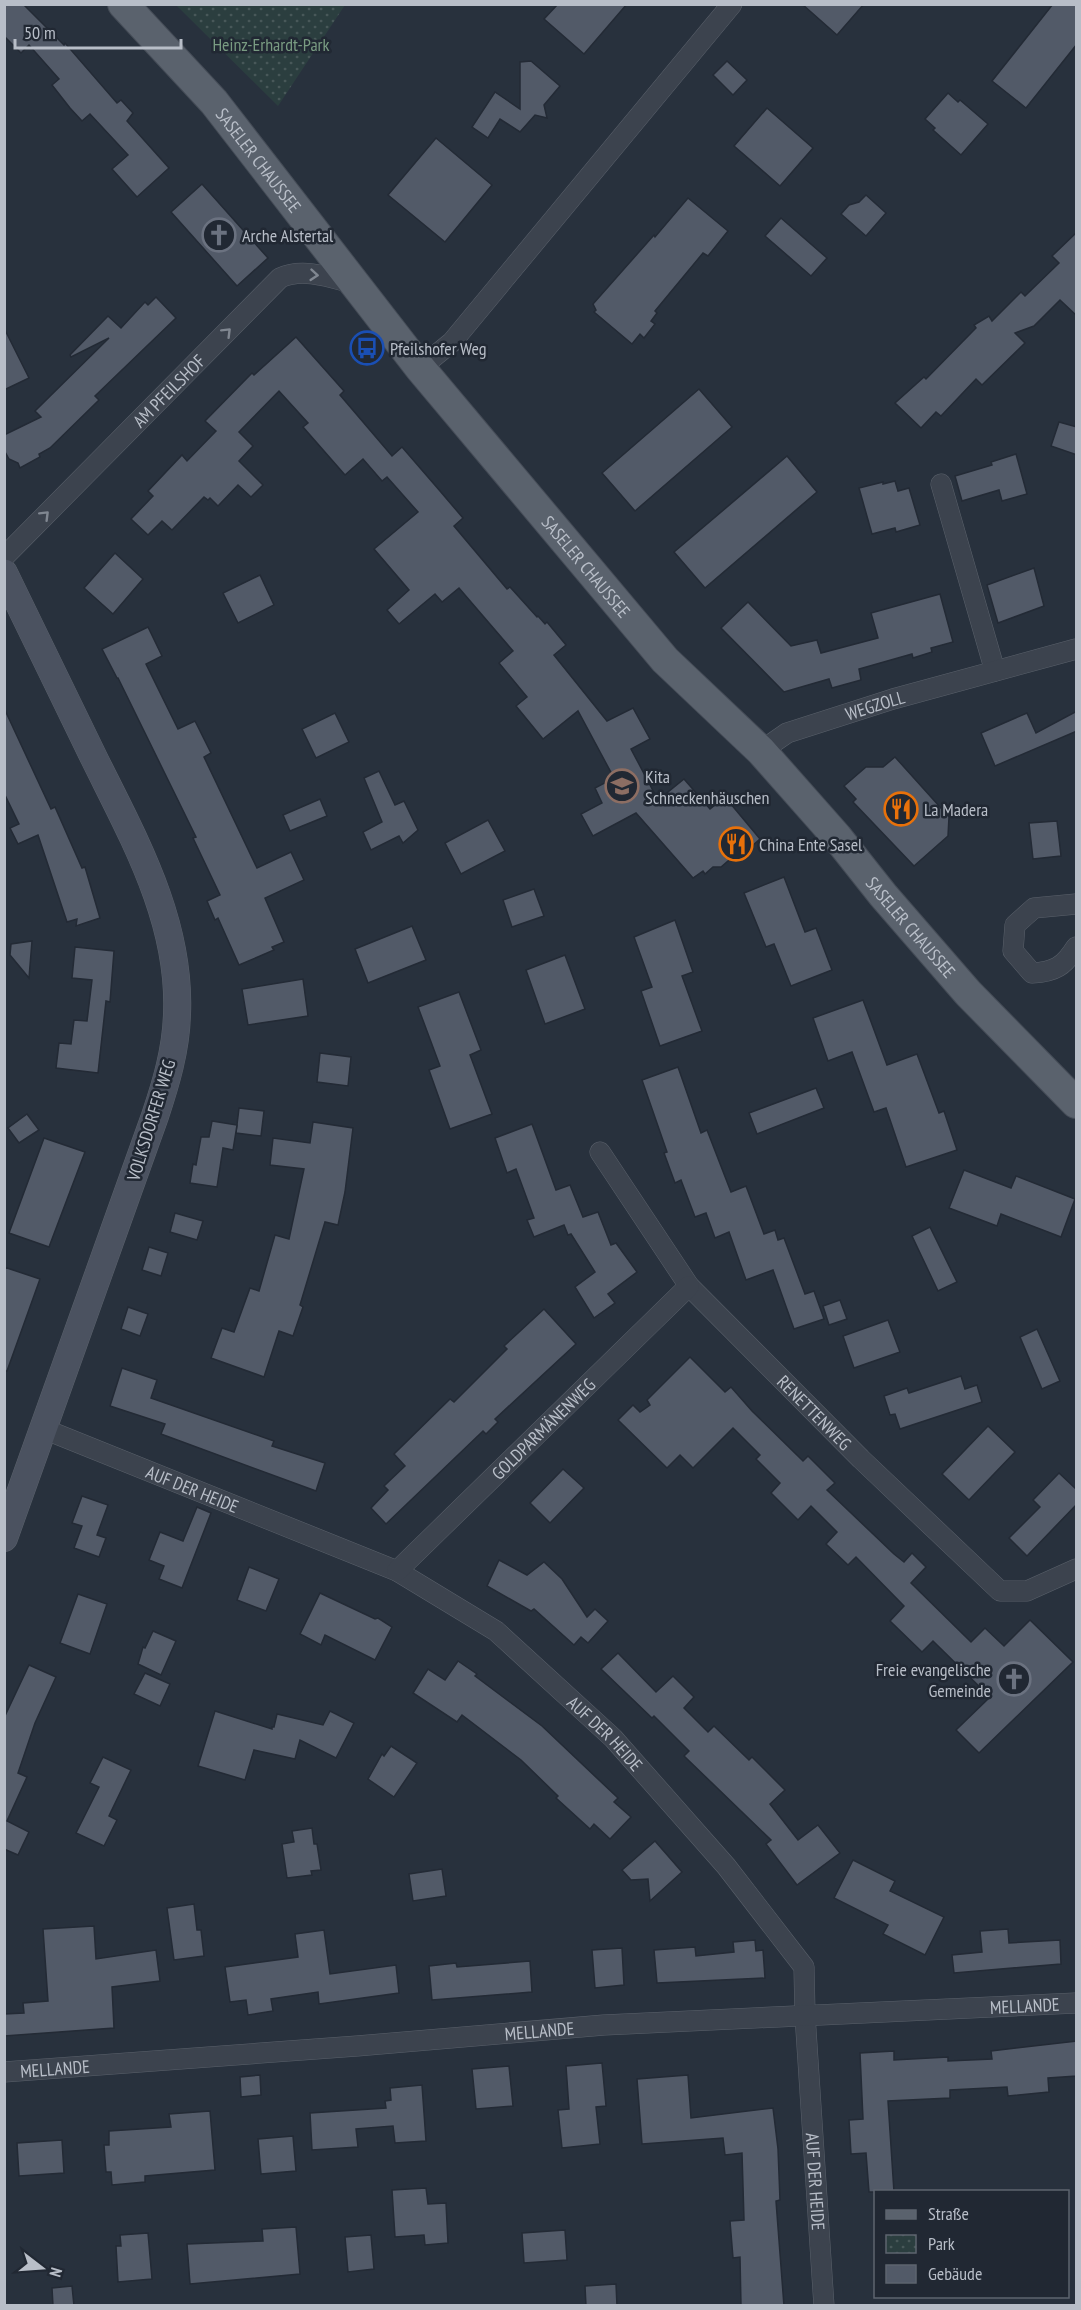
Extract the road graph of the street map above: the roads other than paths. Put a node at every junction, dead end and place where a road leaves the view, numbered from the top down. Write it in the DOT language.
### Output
graph roads {
  1 [pos="123,4"];
  2 [pos="732,4"];
  3 [pos="355,284"];
  4 [pos="420,368"];
  5 [pos="941,484"];
  6 [pos="4,557"];
  7 [pos="4,573"];
  8 [pos="1077,649"];
  9 [pos="995,671"];
  10 [pos="761,752"];
  11 [pos="1077,904"];
  12 [pos="1077,947"];
  13 [pos="1077,1103"];
  14 [pos="600,1152"];
  15 [pos="688,1286"];
  16 [pos="44,1429"];
  17 [pos="4,1538"];
  18 [pos="1077,1569"];
  19 [pos="397,1571"];
  20 [pos="1077,2003"];
  21 [pos="805,2015"];
  22 [pos="4,2072"];
  23 [pos="824,2306"];
  1 -- 3 [label="main road, SASELER CHAUSSEE"];
  2 -- 4 [label="street"];
  3 -- 4 [label="main road, SASELER CHAUSSEE"];
  6 -- 3 [label="street, AM PFEILSHOF, one-way"];
  4 -- 10 [label="main road, SASELER CHAUSSEE"];
  5 -- 9 [label="street"];
  7 -- 16 [label="street, VOLKSDORFER WEG"];
  8 -- 9 [label="street, WEGZOLL"];
  9 -- 10 [label="street, WEGZOLL"];
  10 -- 13 [label="main road, SASELER CHAUSSEE"];
  11 -- 12 [label="street"];
  14 -- 15 [label="street, RENETTENWEG"];
  15 -- 18 [label="street, RENETTENWEG"];
  15 -- 19 [label="street, GOLDPARMÄNENWEG"];
  16 -- 17 [label="street, VOLKSDORFER WEG"];
  16 -- 19 [label="street, AUF DER HEIDE"];
  19 -- 21 [label="street, AUF DER HEIDE"];
  20 -- 21 [label="street, MELLANDE"];
  21 -- 22 [label="street, MELLANDE"];
  21 -- 23 [label="street, AUF DER HEIDE"];
}
